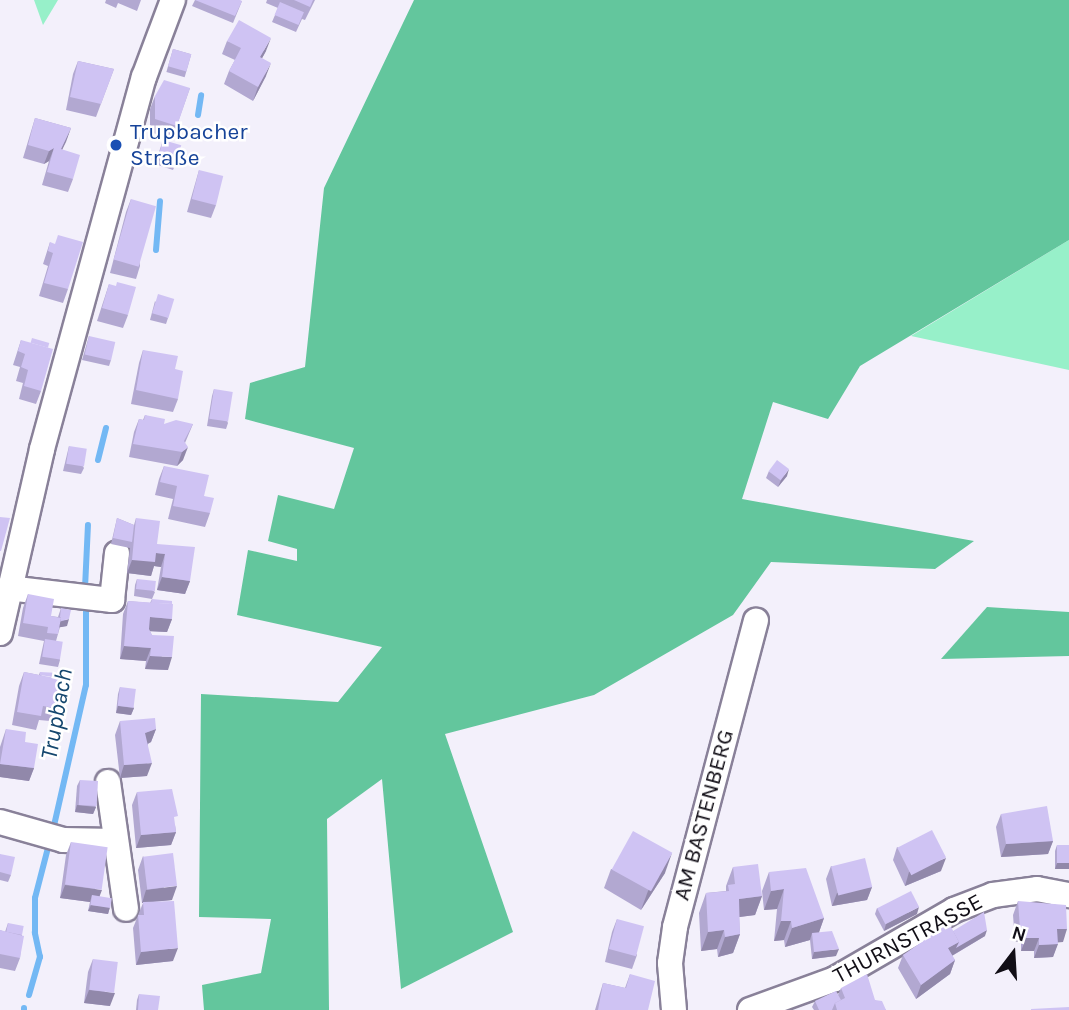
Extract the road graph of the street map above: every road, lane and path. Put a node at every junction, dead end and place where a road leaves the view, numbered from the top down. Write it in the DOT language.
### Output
graph roads {
  1 [pos="173,0"];
  2 [pos="117,553"];
  3 [pos="8,588"];
  4 [pos="756,621"];
  5 [pos="0,633"];
  6 [pos="108,782"];
  7 [pos="0,822"];
  8 [pos="115,841"];
  9 [pos="1069,895"];
  10 [pos="126,909"];
  11 [pos="674,1010"];
  12 [pos="750,1010"];
  1 -- 3 [label="street"];
  2 -- 3 [label="street"];
  3 -- 5 [label="street"];
  4 -- 11 [label="street, AM BASTENBERG"];
  6 -- 8 [label="street"];
  7 -- 8 [label="street"];
  8 -- 10 [label="street"];
  9 -- 12 [label="street, THURNSTRASSE"];
}
